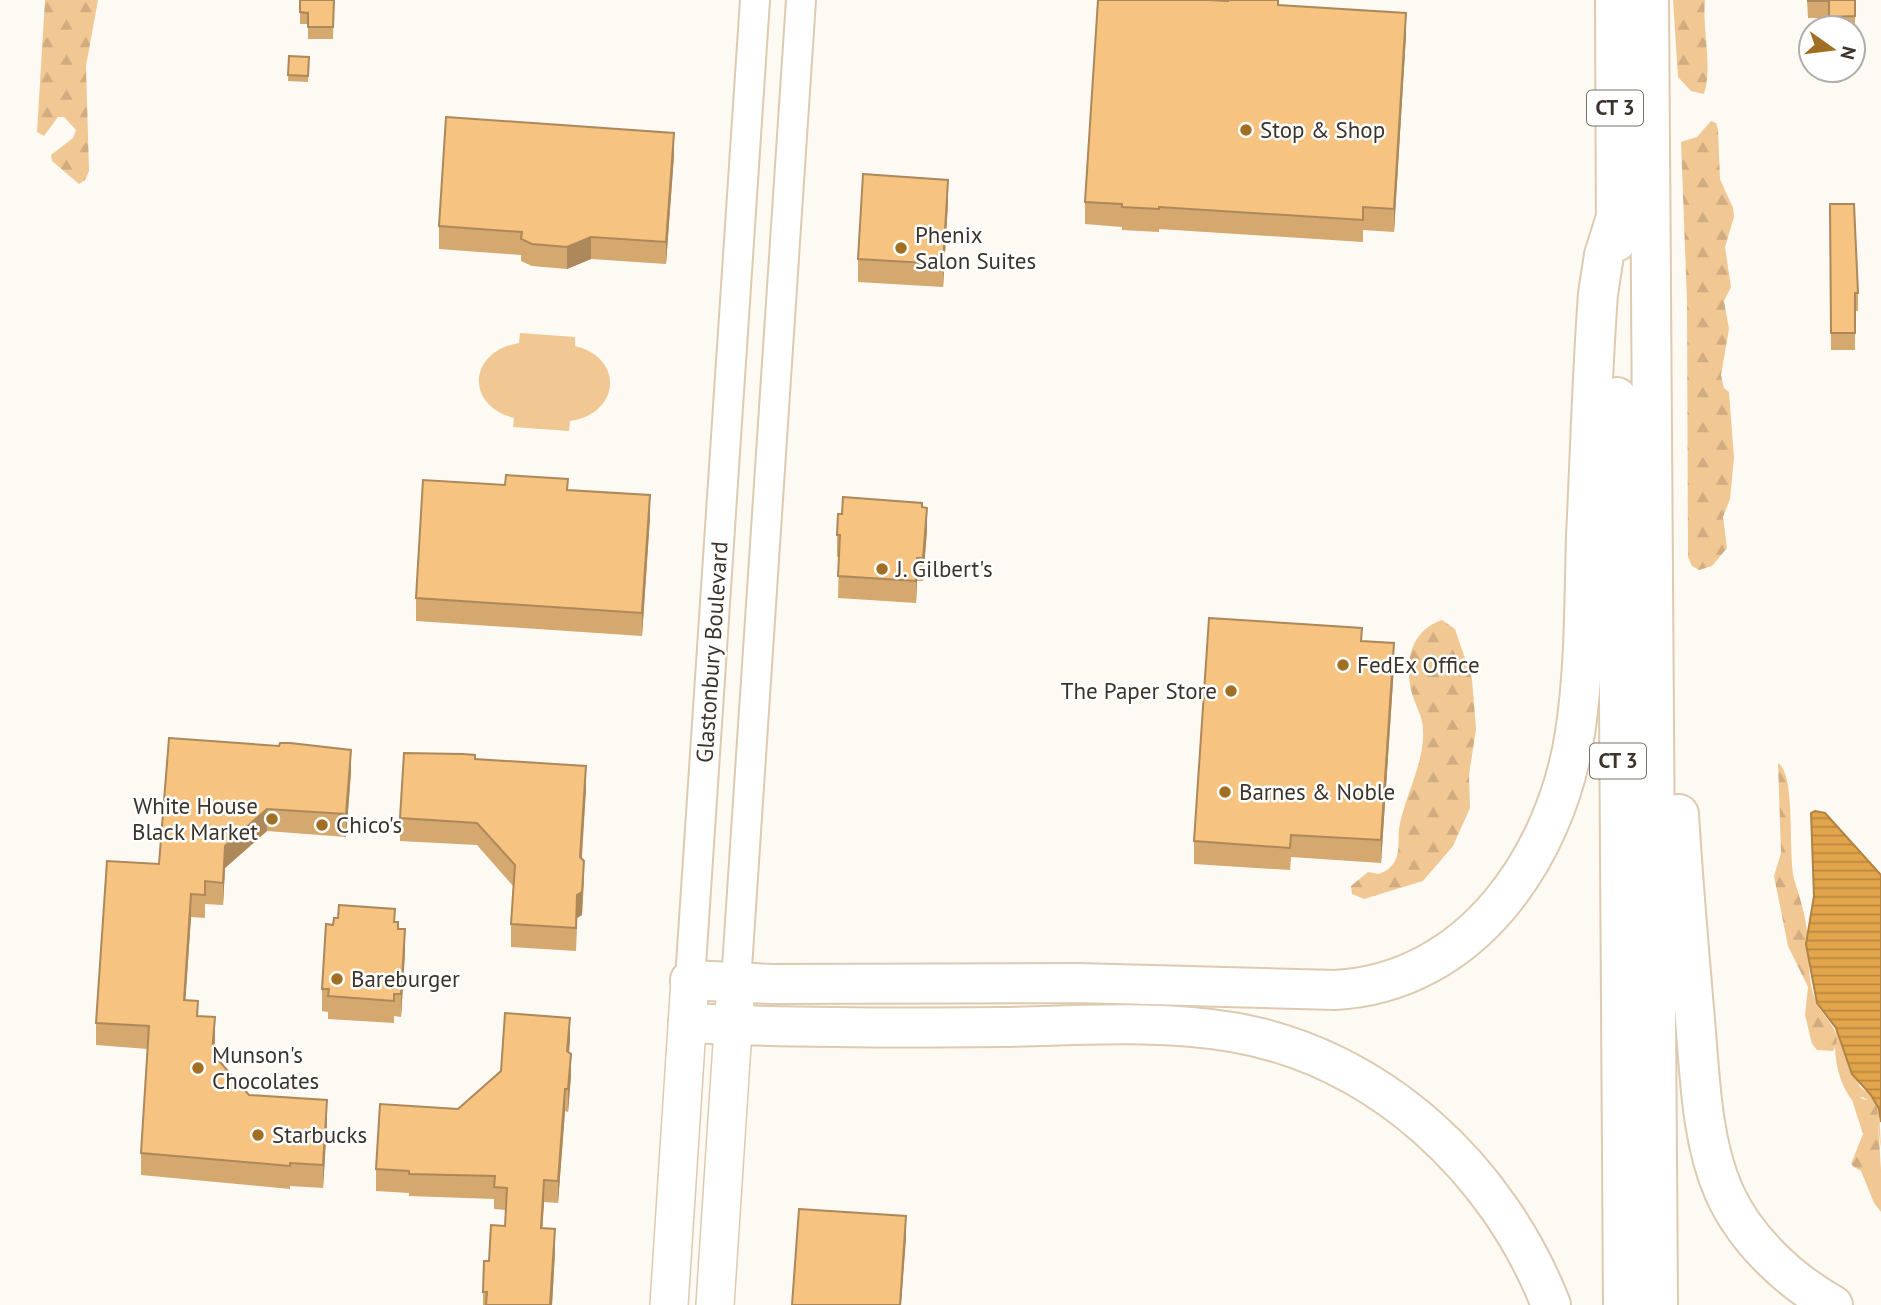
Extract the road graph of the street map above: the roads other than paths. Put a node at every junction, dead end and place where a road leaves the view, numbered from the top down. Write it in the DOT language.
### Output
graph roads {
  1 [pos="755,0"];
  2 [pos="800,0"];
  3 [pos="1615,0"];
  4 [pos="1649,0"];
  5 [pos="1615,217"];
  6 [pos="730,372"];
  7 [pos="776,376"];
  8 [pos="728,415"];
  9 [pos="773,418"];
  10 [pos="1653,612"];
  11 [pos="690,979"];
  12 [pos="736,983"];
  13 [pos="688,1023"];
  14 [pos="733,1025"];
  15 [pos="1837,1304"];
  16 [pos="669,1305"];
  17 [pos="715,1305"];
  18 [pos="1551,1305"];
  19 [pos="1623,1305"];
  20 [pos="1658,1305"];
  1 -- 6 [label="street, Glastonbury Boulevard"];
  2 -- 7 [label="street, Glastonbury Boulevard"];
  3 -- 5 [label="highway, CT 3"];
  4 -- 10 [label="highway, CT 3"];
  5 -- 12 [label="highway"];
  5 -- 19 [label="highway, CT 3"];
  6 -- 7 [label="street"];
  6 -- 8 [label="street, Glastonbury Boulevard"];
  7 -- 9 [label="street, Glastonbury Boulevard"];
  8 -- 9 [label="street"];
  8 -- 11 [label="street, Glastonbury Boulevard"];
  9 -- 12 [label="street, Glastonbury Boulevard"];
  10 -- 15 [label="highway"];
  10 -- 20 [label="highway, CT 3"];
  11 -- 12 [label="highway"];
  11 -- 13 [label="main road, Glastonbury Boulevard"];
  12 -- 14 [label="main road, Glastonbury Boulevard"];
  13 -- 14 [label="highway"];
  13 -- 16 [label="main road, Glastonbury Boulevard"];
  14 -- 17 [label="main road, Glastonbury Boulevard"];
  14 -- 18 [label="highway"];
}
